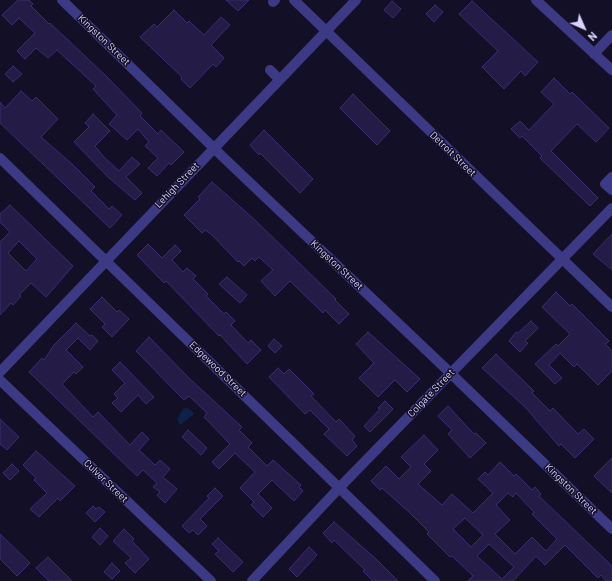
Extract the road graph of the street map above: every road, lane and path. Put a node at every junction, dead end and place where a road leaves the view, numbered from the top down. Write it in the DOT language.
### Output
graph roads {
  1 [pos="62,0"];
  2 [pos="294,0"];
  3 [pos="356,0"];
  4 [pos="536,0"];
  5 [pos="326,31"];
  6 [pos="612,35"];
  7 [pos="594,54"];
  8 [pos="270,70"];
  9 [pos="612,70"];
  10 [pos="279,79"];
  11 [pos="213,148"];
  12 [pos="0,158"];
  13 [pos="612,177"];
  14 [pos="612,190"];
  15 [pos="612,208"];
  16 [pos="563,259"];
  17 [pos="106,260"];
  18 [pos="612,307"];
  19 [pos="0,372"];
  20 [pos="450,373"];
  21 [pos="0,380"];
  22 [pos="340,487"];
  23 [pos="612,529"];
  24 [pos="211,581"];
  25 [pos="252,581"];
  26 [pos="435,581"];
  1 -- 11 [label="street, Kingston Street"];
  2 -- 5 [label="street, Detroit Street"];
  3 -- 5 [label="street, Lehigh Street"];
  4 -- 7 [label="street"];
  5 -- 10 [label="street, Lehigh Street"];
  5 -- 16 [label="street, Detroit Street"];
  6 -- 7 [label="street"];
  7 -- 9 [label="street"];
  8 -- 10 [label="street"];
  10 -- 11 [label="street, Lehigh Street"];
  11 -- 17 [label="street, Lehigh Street"];
  11 -- 20 [label="street, Kingston Street"];
  12 -- 17 [label="street, Edgewood Street"];
  13 -- 14 [label="street"];
  15 -- 16 [label="street, Colgate Street"];
  16 -- 18 [label="street, Detroit Street"];
  16 -- 20 [label="street, Colgate Street"];
  17 -- 19 [label="street, Lehigh Street"];
  17 -- 22 [label="street, Edgewood Street"];
  20 -- 22 [label="street, Colgate Street"];
  20 -- 23 [label="street, Kingston Street"];
  21 -- 24 [label="street, Culver Street"];
  22 -- 25 [label="street, Colgate Street"];
  22 -- 26 [label="street, Edgewood Street"];
}
